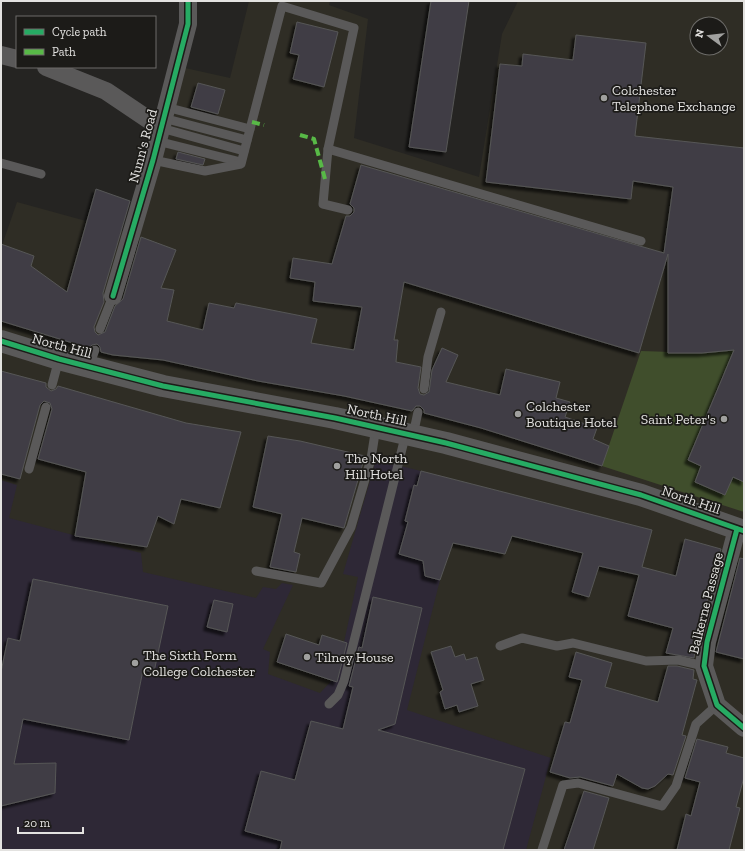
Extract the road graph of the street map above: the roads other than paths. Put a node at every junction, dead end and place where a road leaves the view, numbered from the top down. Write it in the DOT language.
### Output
graph roads {
  1 [pos="188,1"];
  2 [pos="283,3"];
  3 [pos="1,55"];
  4 [pos="16,59"];
  5 [pos="48,68"];
  6 [pos="162,123"];
  7 [pos="250,129"];
  8 [pos="247,140"];
  9 [pos="328,149"];
  10 [pos="244,151"];
  11 [pos="153,160"];
  12 [pos="241,162"];
  13 [pos="1,163"];
  14 [pos="41,174"];
  15 [pos="348,210"];
  16 [pos="641,241"];
  17 [pos="113,296"];
  18 [pos="441,312"];
  19 [pos="100,329"];
  20 [pos="1,341"];
  21 [pos="59,359"];
  22 [pos="52,385"];
  23 [pos="424,388"];
  24 [pos="46,407"];
  25 [pos="418,412"];
  26 [pos="376,427"];
  27 [pos="409,434"];
  28 [pos="29,469"];
  29 [pos="741,530"];
  30 [pos="256,571"];
  31 [pos="500,646"];
  32 [pos="704,666"];
  33 [pos="329,704"];
  34 [pos="717,705"];
  35 [pos="744,728"];
  36 [pos="542,850"];
  1 -- 6 [label="street, Nunn's Road"];
  2 -- 7 [label="lane"];
  2 -- 9 [label="lane"];
  3 -- 4 [label="street"];
  5 -- 6 [label="street"];
  6 -- 7 [label="lane"];
  6 -- 8 [label="lane"];
  6 -- 10 [label="lane"];
  6 -- 11 [label="street, Nunn's Road"];
  6 -- 12 [label="lane"];
  7 -- 8 [label="lane"];
  8 -- 10 [label="lane"];
  9 -- 15 [label="lane"];
  9 -- 16 [label="lane"];
  10 -- 12 [label="lane"];
  11 -- 12 [label="lane"];
  11 -- 17 [label="street, Nunn's Road"];
  13 -- 14 [label="lane"];
  17 -- 19 [label="lane, Nunn's Road"];
  18 -- 23 [label="lane"];
  20 -- 21 [label="street, North Hill"];
  21 -- 22 [label="lane"];
  21 -- 26 [label="street, North Hill"];
  24 -- 28 [label="lane"];
  25 -- 27 [label="lane"];
  26 -- 27 [label="street, North Hill"];
  26 -- 30 [label="lane"];
  27 -- 29 [label="street, North Hill"];
  27 -- 33 [label="lane"];
  29 -- 32 [label="street, Balkerne Passage"];
  31 -- 32 [label="lane"];
  32 -- 34 [label="street, Balkerne Passage"];
  34 -- 35 [label="street"];
  34 -- 36 [label="lane"];
}
